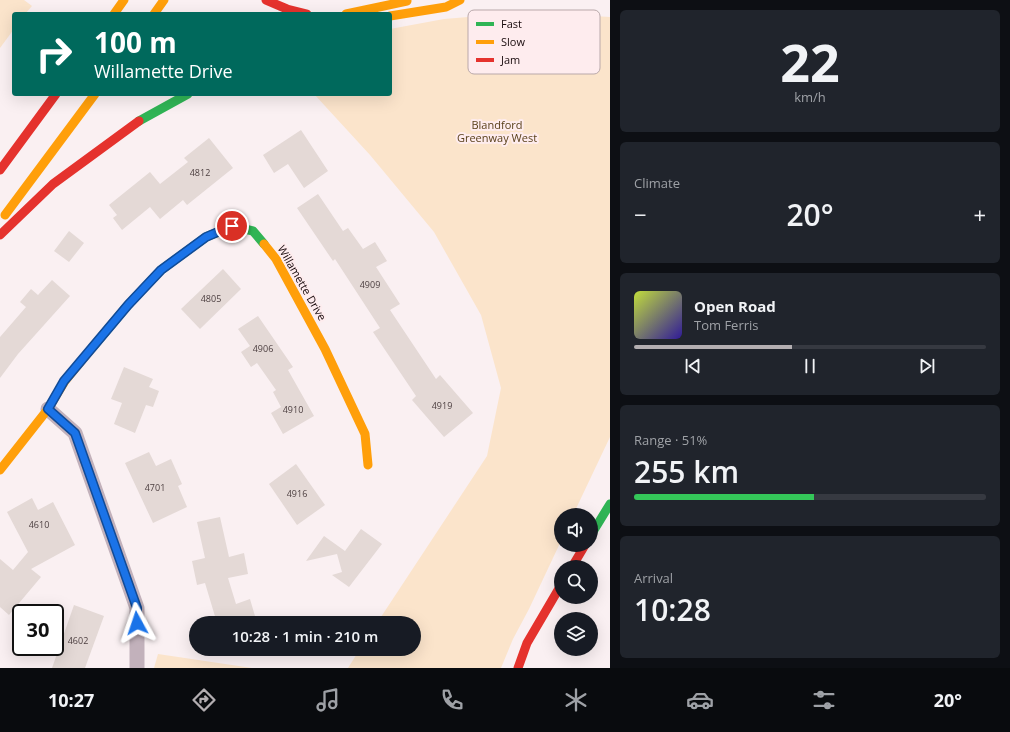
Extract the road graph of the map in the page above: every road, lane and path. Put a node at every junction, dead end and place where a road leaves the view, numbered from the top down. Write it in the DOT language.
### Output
graph roads {
  1 [pos="124,0"];
  2 [pos="164,0"];
  3 [pos="266,0"];
  4 [pos="412,0"];
  5 [pos="460,0"];
  6 [pos="115,12"];
  7 [pos="155,12"];
  8 [pos="299,12"];
  9 [pos="355,12"];
  10 [pos="392,16"];
  11 [pos="55,96"];
  12 [pos="94,96"];
  13 [pos="184,96"];
  14 [pos="0,170"];
  15 [pos="0,223"];
  16 [pos="0,235"];
  17 [pos="48,409"];
  18 [pos="368,465"];
  19 [pos="0,470"];
  20 [pos="610,504"];
  21 [pos="598,524"];
  22 [pos="554,597"];
  23 [pos="137,668"];
  24 [pos="518,668"];
  1 -- 6 [label="street"];
  2 -- 7 [label="street"];
  3 -- 8 [label="street"];
  4 -- 9 [label="street"];
  5 -- 10 [label="street"];
  11 -- 14 [label="street"];
  12 -- 15 [label="street"];
  13 -- 16 [label="street"];
  17 -- 18 [label="street, Willamette Drive"];
  17 -- 19 [label="street, Willamette Drive"];
  17 -- 23 [label="street"];
  20 -- 21 [label="street"];
  22 -- 24 [label="street"];
}
